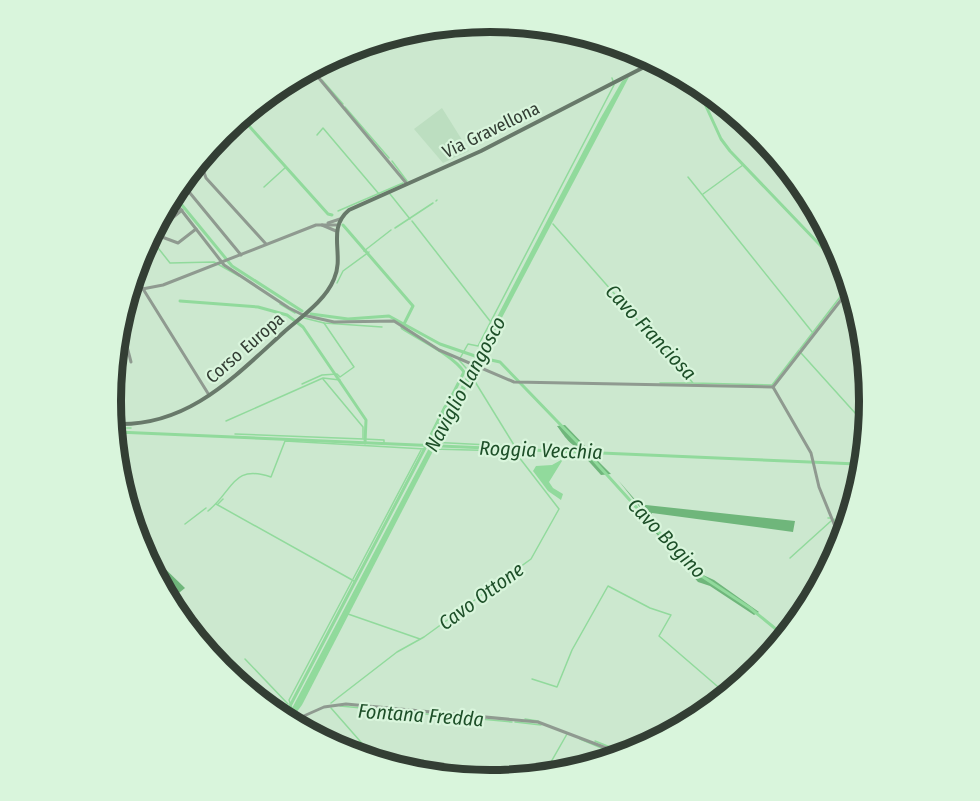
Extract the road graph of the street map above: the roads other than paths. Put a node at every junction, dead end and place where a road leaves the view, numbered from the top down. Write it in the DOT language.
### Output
graph roads {
  1 [pos="645,66"];
  2 [pos="317,75"];
  3 [pos="203,169"];
  4 [pos="407,184"];
  5 [pos="187,190"];
  6 [pos="177,204"];
  7 [pos="182,210"];
  8 [pos="340,219"];
  9 [pos="166,223"];
  10 [pos="321,224"];
  11 [pos="326,224"];
  12 [pos="337,225"];
  13 [pos="197,229"];
  14 [pos="336,233"];
  15 [pos="160,235"];
  16 [pos="266,244"];
  17 [pos="241,255"];
  18 [pos="222,262"];
  19 [pos="140,284"];
  20 [pos="138,290"];
  21 [pos="144,290"];
  22 [pos="844,297"];
  23 [pos="303,315"];
  24 [pos="125,343"];
  25 [pos="131,362"];
  26 [pos="774,387"];
  27 [pos="210,397"];
  28 [pos="122,423"];
  29 [pos="836,528"];
  30 [pos="301,717"];
  31 [pos="610,750"];
  1 -- 4 [label="main road, Via Gravellona"];
  2 -- 4 [label="street"];
  3 -- 16 [label="street"];
  4 -- 8 [label="main road, Via Gravellona"];
  5 -- 17 [label="street"];
  6 -- 7 [label="street"];
  7 -- 9 [label="street"];
  7 -- 13 [label="street"];
  8 -- 11 [label="street, Via Gravellona"];
  8 -- 12 [label="main road, Via Gravellona"];
  10 -- 11 [label="street, Via Gravellona"];
  10 -- 14 [label="street"];
  10 -- 16 [label="street, Via Gravellona"];
  11 -- 12 [label="street, Via Gravellona"];
  12 -- 14 [label="main road, Via Gravellona"];
  13 -- 15 [label="street"];
  13 -- 18 [label="street"];
  14 -- 23 [label="main road, Corso Europa"];
  16 -- 17 [label="street, Via Gravellona"];
  17 -- 18 [label="street, Via Gravellona"];
  18 -- 21 [label="street, Via Gravellona"];
  18 -- 23 [label="street"];
  19 -- 21 [label="street"];
  20 -- 21 [label="street, Via Gravellona"];
  21 -- 27 [label="street"];
  22 -- 26 [label="street"];
  23 -- 26 [label="street"];
  23 -- 27 [label="main road, Corso Europa"];
  24 -- 25 [label="street"];
  26 -- 29 [label="street"];
  27 -- 28 [label="main road, Corso Europa"];
  30 -- 31 [label="street"];
}
